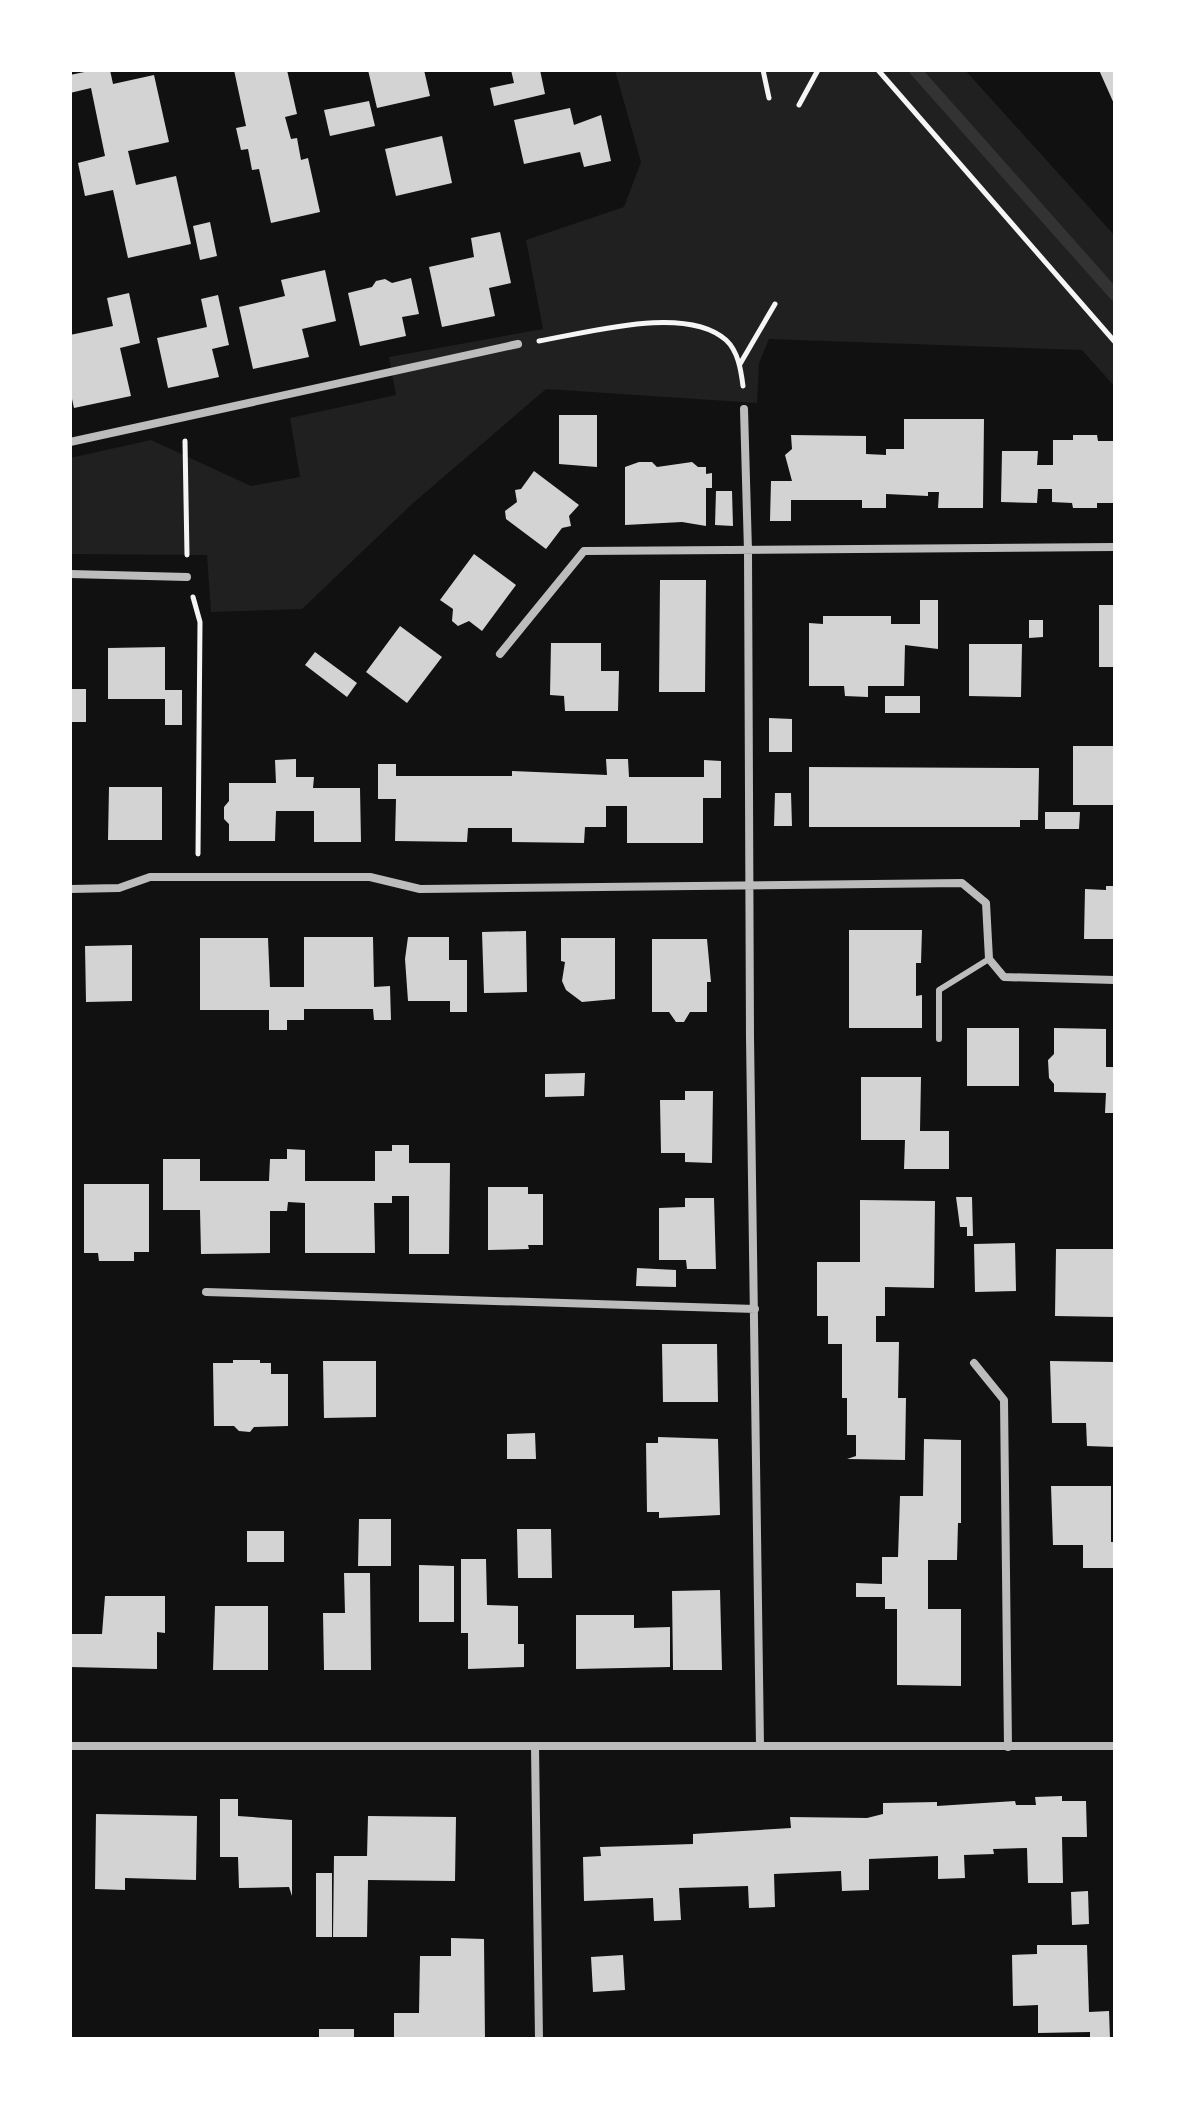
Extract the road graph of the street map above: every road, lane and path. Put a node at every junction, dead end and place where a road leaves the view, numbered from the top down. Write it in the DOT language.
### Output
graph roads {
  1 [pos="763,70"];
  2 [pos="818,70"];
  3 [pos="878,70"];
  4 [pos="769,98"];
  5 [pos="799,105"];
  6 [pos="775,304"];
  7 [pos="1115,342"];
  8 [pos="518,344"];
  9 [pos="740,365"];
  10 [pos="744,409"];
  11 [pos="70,442"];
  12 [pos="1115,547"];
  13 [pos="748,551"];
  14 [pos="70,574"];
  15 [pos="187,577"];
  16 [pos="500,654"];
  17 [pos="199,726"];
  18 [pos="198,878"];
  19 [pos="749,883"];
  20 [pos="70,889"];
  21 [pos="989,959"];
  22 [pos="1115,980"];
  23 [pos="939,1039"];
  24 [pos="206,1292"];
  25 [pos="755,1309"];
  26 [pos="974,1363"];
  27 [pos="70,1746"];
  28 [pos="760,1746"];
  29 [pos="1115,1746"];
  30 [pos="535,1747"];
  31 [pos="1008,1747"];
  32 [pos="539,2039"];
  1 -- 4 [label="path"];
  2 -- 5 [label="path"];
  3 -- 7 [label="path"];
  6 -- 9 [label="path"];
  8 -- 9 [label="path"];
  8 -- 11 [label="street"];
  9 -- 10 [label="path"];
  10 -- 13 [label="street"];
  12 -- 13 [label="street"];
  13 -- 16 [label="street"];
  13 -- 19 [label="street"];
  14 -- 15 [label="street"];
  17 -- 18 [label="path"];
  18 -- 19 [label="street"];
  18 -- 20 [label="street"];
  19 -- 21 [label="street"];
  19 -- 25 [label="street"];
  21 -- 22 [label="street"];
  21 -- 23 [label="lane"];
  24 -- 25 [label="street"];
  25 -- 28 [label="street"];
  26 -- 31 [label="street"];
  27 -- 30 [label="street"];
  28 -- 30 [label="street"];
  28 -- 31 [label="street"];
  29 -- 31 [label="street"];
  30 -- 32 [label="street"];
}
